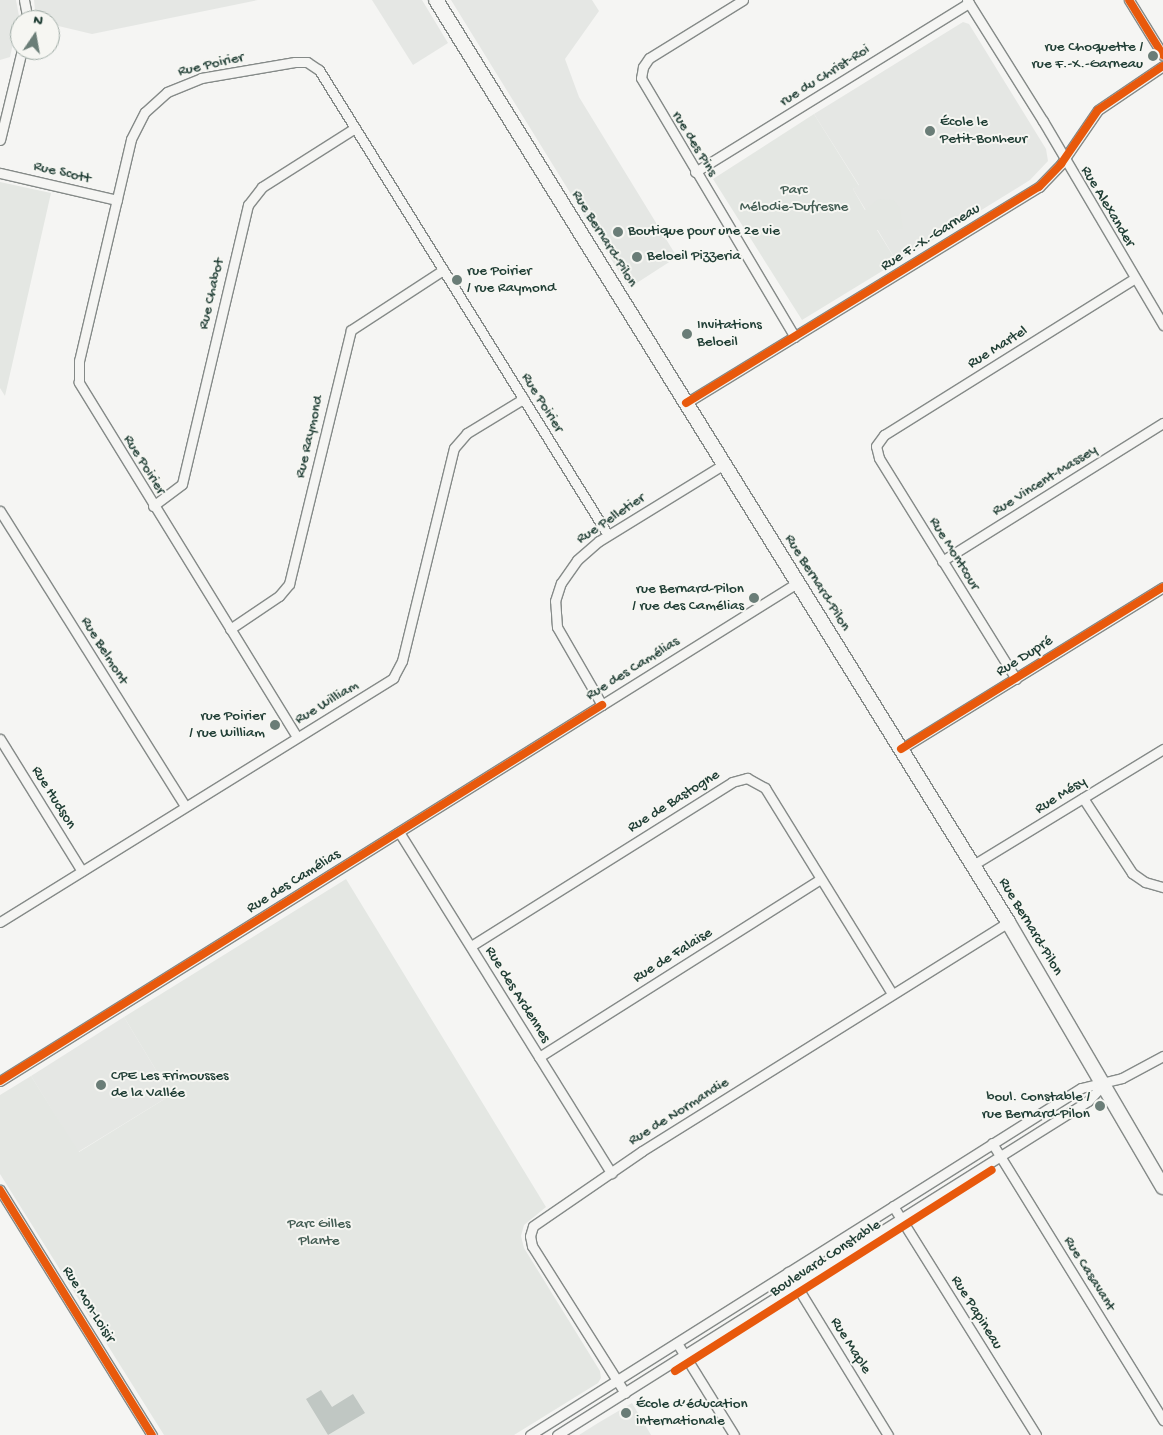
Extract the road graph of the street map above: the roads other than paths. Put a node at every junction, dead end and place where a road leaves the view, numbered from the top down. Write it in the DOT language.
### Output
graph roads {
  1 [pos="436,0"];
  2 [pos="742,0"];
  3 [pos="1129,0"];
  4 [pos="968,2"];
  5 [pos="1163,54"];
  6 [pos="20,60"];
  7 [pos="1163,66"];
  8 [pos="355,128"];
  9 [pos="0,140"];
  10 [pos="1064,159"];
  11 [pos="695,172"];
  12 [pos="0,173"];
  13 [pos="117,200"];
  14 [pos="443,270"];
  15 [pos="1134,279"];
  16 [pos="1163,325"];
  17 [pos="795,337"];
  18 [pos="523,398"];
  19 [pos="686,403"];
  20 [pos="1163,423"];
  21 [pos="878,442"];
  22 [pos="724,464"];
  23 [pos="153,506"];
  24 [pos="0,511"];
  25 [pos="608,535"];
  26 [pos="942,561"];
  27 [pos="797,582"];
  28 [pos="1163,587"];
  29 [pos="230,629"];
  30 [pos="1016,679"];
  31 [pos="602,705"];
  32 [pos="297,737"];
  33 [pos="0,739"];
  34 [pos="1163,748"];
  35 [pos="901,749"];
  36 [pos="1083,798"];
  37 [pos="185,806"];
  38 [pos="399,832"];
  39 [pos="973,865"];
  40 [pos="82,871"];
  41 [pos="821,879"];
  42 [pos="1163,887"];
  43 [pos="0,922"];
  44 [pos="1008,922"];
  45 [pos="471,946"];
  46 [pos="892,994"];
  47 [pos="539,1056"];
  48 [pos="1163,1056"];
  49 [pos="0,1082"];
  50 [pos="1104,1083"];
  51 [pos="992,1143"];
  52 [pos="1000,1156"];
  53 [pos="611,1173"];
  54 [pos="1163,1187"];
  55 [pos="0,1190"];
  56 [pos="893,1206"];
  57 [pos="901,1218"];
  58 [pos="788,1272"];
  59 [pos="796,1285"];
  60 [pos="677,1342"];
  61 [pos="684,1355"];
  62 [pos="617,1381"];
  63 [pos="624,1394"];
  64 [pos="1163,1420"];
  65 [pos="149,1434"];
  66 [pos="530,1435"];
  67 [pos="557,1435"];
  68 [pos="734,1435"];
  69 [pos="888,1435"];
  70 [pos="1036,1435"];
  1 -- 19 [label="main road, Rue Bernard-Pilon"];
  2 -- 11 [label="street, rue des Pins"];
  3 -- 5 [label="street"];
  4 -- 10 [label="street, Rue Alexander"];
  4 -- 11 [label="street, rue du Christ-Roi"];
  6 -- 9 [label="street"];
  7 -- 10 [label="street, Rue F.-X.-Garneau"];
  8 -- 13 [label="street, Rue Poirier"];
  8 -- 14 [label="street, Rue Poirier"];
  8 -- 23 [label="street, Rue Chabot"];
  10 -- 15 [label="street, Rue Alexander"];
  10 -- 17 [label="street, Rue F.-X.-Garneau"];
  11 -- 17 [label="street, rue des Pins"];
  12 -- 13 [label="street, Rue Scott"];
  13 -- 23 [label="street, Rue Poirier"];
  14 -- 18 [label="street, Rue Poirier"];
  14 -- 29 [label="street, Rue Raymond"];
  15 -- 16 [label="street, Rue Alexander"];
  15 -- 21 [label="street, Rue Martel"];
  17 -- 19 [label="street, Rue F.-X.-Garneau"];
  18 -- 25 [label="street, Rue Poirier"];
  18 -- 32 [label="street, Rue William"];
  19 -- 22 [label="main road, Rue Bernard-Pilon"];
  20 -- 26 [label="street, Rue Vincent-Massey"];
  21 -- 26 [label="street, Rue Montcour"];
  22 -- 25 [label="street, Rue Pelletier"];
  22 -- 27 [label="main road, Rue Bernard-Pilon"];
  23 -- 29 [label="street, Rue Poirier"];
  24 -- 37 [label="street, Rue Belmont"];
  25 -- 31 [label="street, Rue Pelletier"];
  26 -- 30 [label="street, Rue Montcour"];
  27 -- 31 [label="street, Rue des Camélias"];
  27 -- 35 [label="main road, Rue Bernard-Pilon"];
  28 -- 30 [label="street, Rue Dupré"];
  29 -- 32 [label="street, Rue Poirier"];
  30 -- 35 [label="street, Rue Dupré"];
  31 -- 38 [label="street, Rue des Camélias"];
  32 -- 37 [label="street, Rue William"];
  33 -- 40 [label="street, Rue Hudson"];
  34 -- 36 [label="street, Rue Mésy"];
  35 -- 39 [label="main road, Rue Bernard-Pilon"];
  36 -- 39 [label="street, Rue Mésy"];
  36 -- 42 [label="street"];
  37 -- 40 [label="street, Rue William"];
  38 -- 45 [label="street, Rue des Ardennes"];
  38 -- 49 [label="street, Rue des Camélias"];
  39 -- 44 [label="main road, Rue Bernard-Pilon"];
  40 -- 43 [label="street, Rue William"];
  41 -- 45 [label="street, Rue de Bastogne"];
  41 -- 46 [label="street, Rue de Bastogne"];
  41 -- 47 [label="street, Rue de Falaise"];
  44 -- 46 [label="street, Rue de Normandie"];
  44 -- 50 [label="main road, Rue Bernard-Pilon"];
  45 -- 47 [label="street, Rue des Ardennes"];
  46 -- 53 [label="street, Rue de Normandie"];
  47 -- 53 [label="street, Rue des Ardennes"];
  48 -- 50 [label="street"];
  50 -- 51 [label="street, Boulevard Constable"];
  50 -- 52 [label="street, Boulevard Constable"];
  50 -- 54 [label="main road, Rue Bernard-Pilon"];
  51 -- 52 [label="street, Rue Casavant"];
  51 -- 56 [label="street, Boulevard Constable"];
  52 -- 57 [label="street, Boulevard Constable"];
  52 -- 64 [label="street, Rue Casavant"];
  53 -- 62 [label="street, Rue de Normandie"];
  55 -- 65 [label="street, Rue Mon-Loisir"];
  56 -- 57 [label="street, Rue Papineau"];
  56 -- 58 [label="street, Boulevard Constable"];
  57 -- 59 [label="street, Boulevard Constable"];
  57 -- 70 [label="street, Rue Papineau"];
  58 -- 59 [label="street, Rue Maple"];
  58 -- 60 [label="street, Boulevard Constable"];
  59 -- 61 [label="street, Boulevard Constable"];
  59 -- 69 [label="street, Rue Maple"];
  60 -- 61 [label="street"];
  60 -- 62 [label="street, Boulevard Constable"];
  61 -- 63 [label="street, Boulevard Constable"];
  61 -- 68 [label="street"];
  62 -- 63 [label="street, Rue de Normandie"];
  62 -- 66 [label="street, Boulevard Constable"];
  63 -- 67 [label="street, Boulevard Constable"];
}
